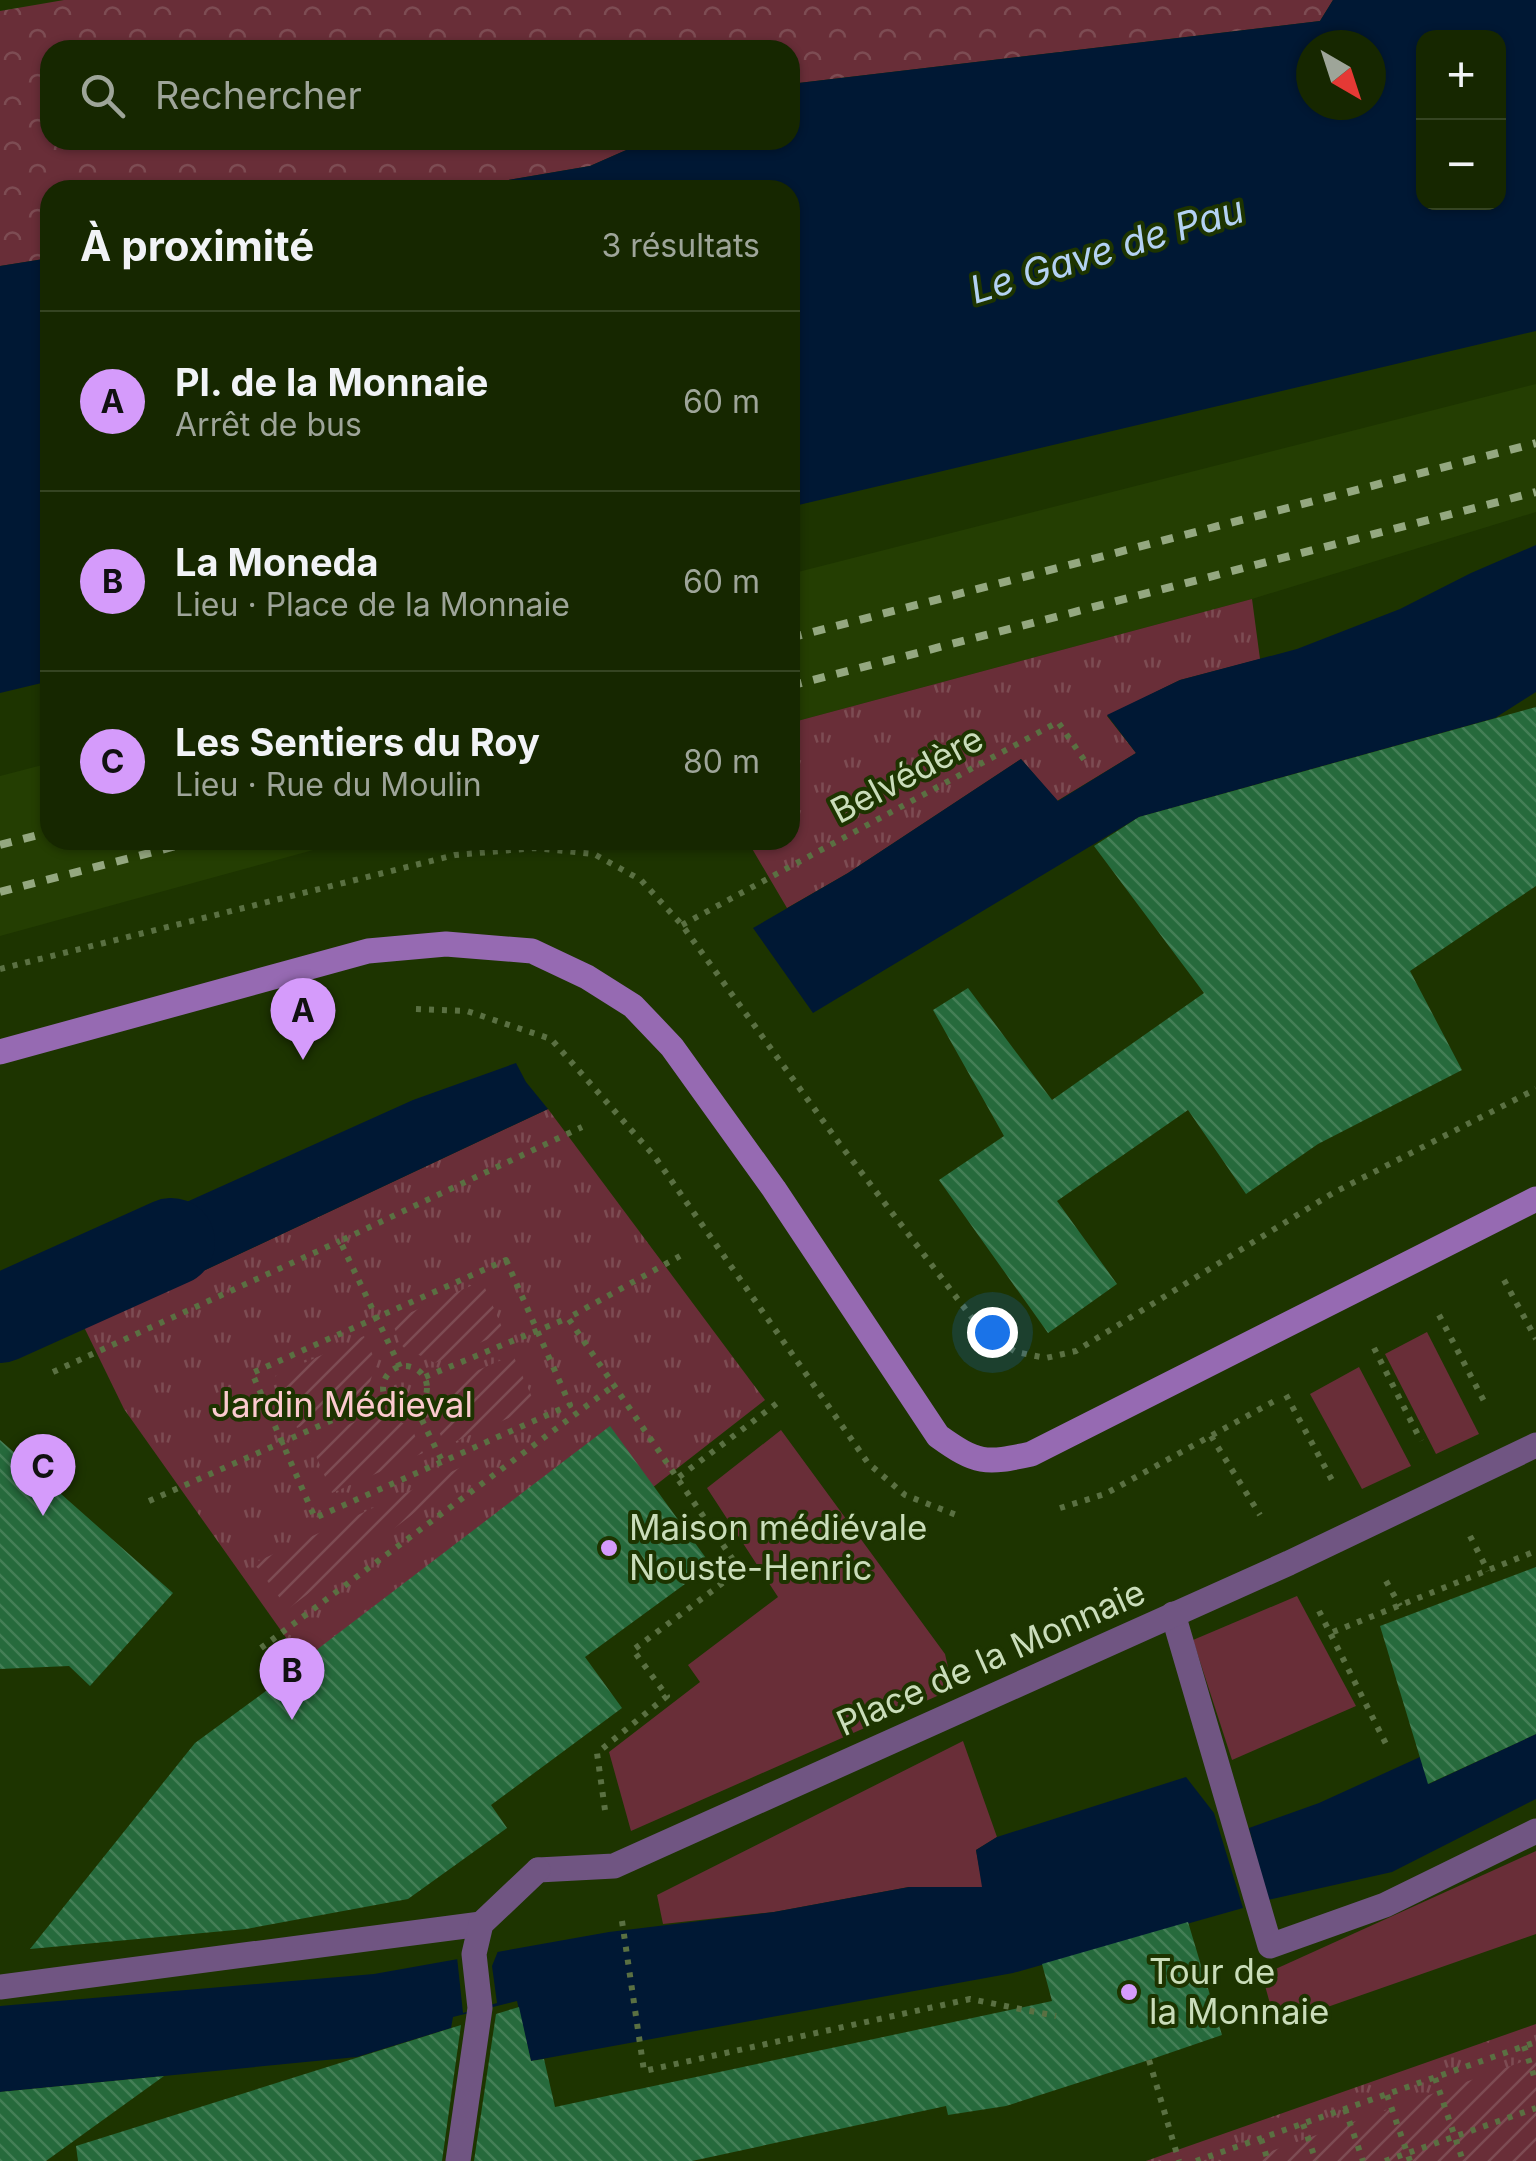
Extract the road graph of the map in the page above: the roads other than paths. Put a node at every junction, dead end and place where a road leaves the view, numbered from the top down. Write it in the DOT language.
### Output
graph roads {
  1 [pos="0,1052"];
  2 [pos="1536,1199"];
  3 [pos="1536,1445"];
  4 [pos="1172,1614"];
  5 [pos="1536,1832"];
  6 [pos="480,1924"];
  7 [pos="0,1987"];
  8 [pos="458,2161"];
  1 -- 2 [label="main road"];
  3 -- 4 [label="street, Place de la Monnaie"];
  4 -- 5 [label="street"];
  4 -- 6 [label="street, Place de la Monnaie"];
  6 -- 7 [label="street"];
  6 -- 8 [label="street"];
}
